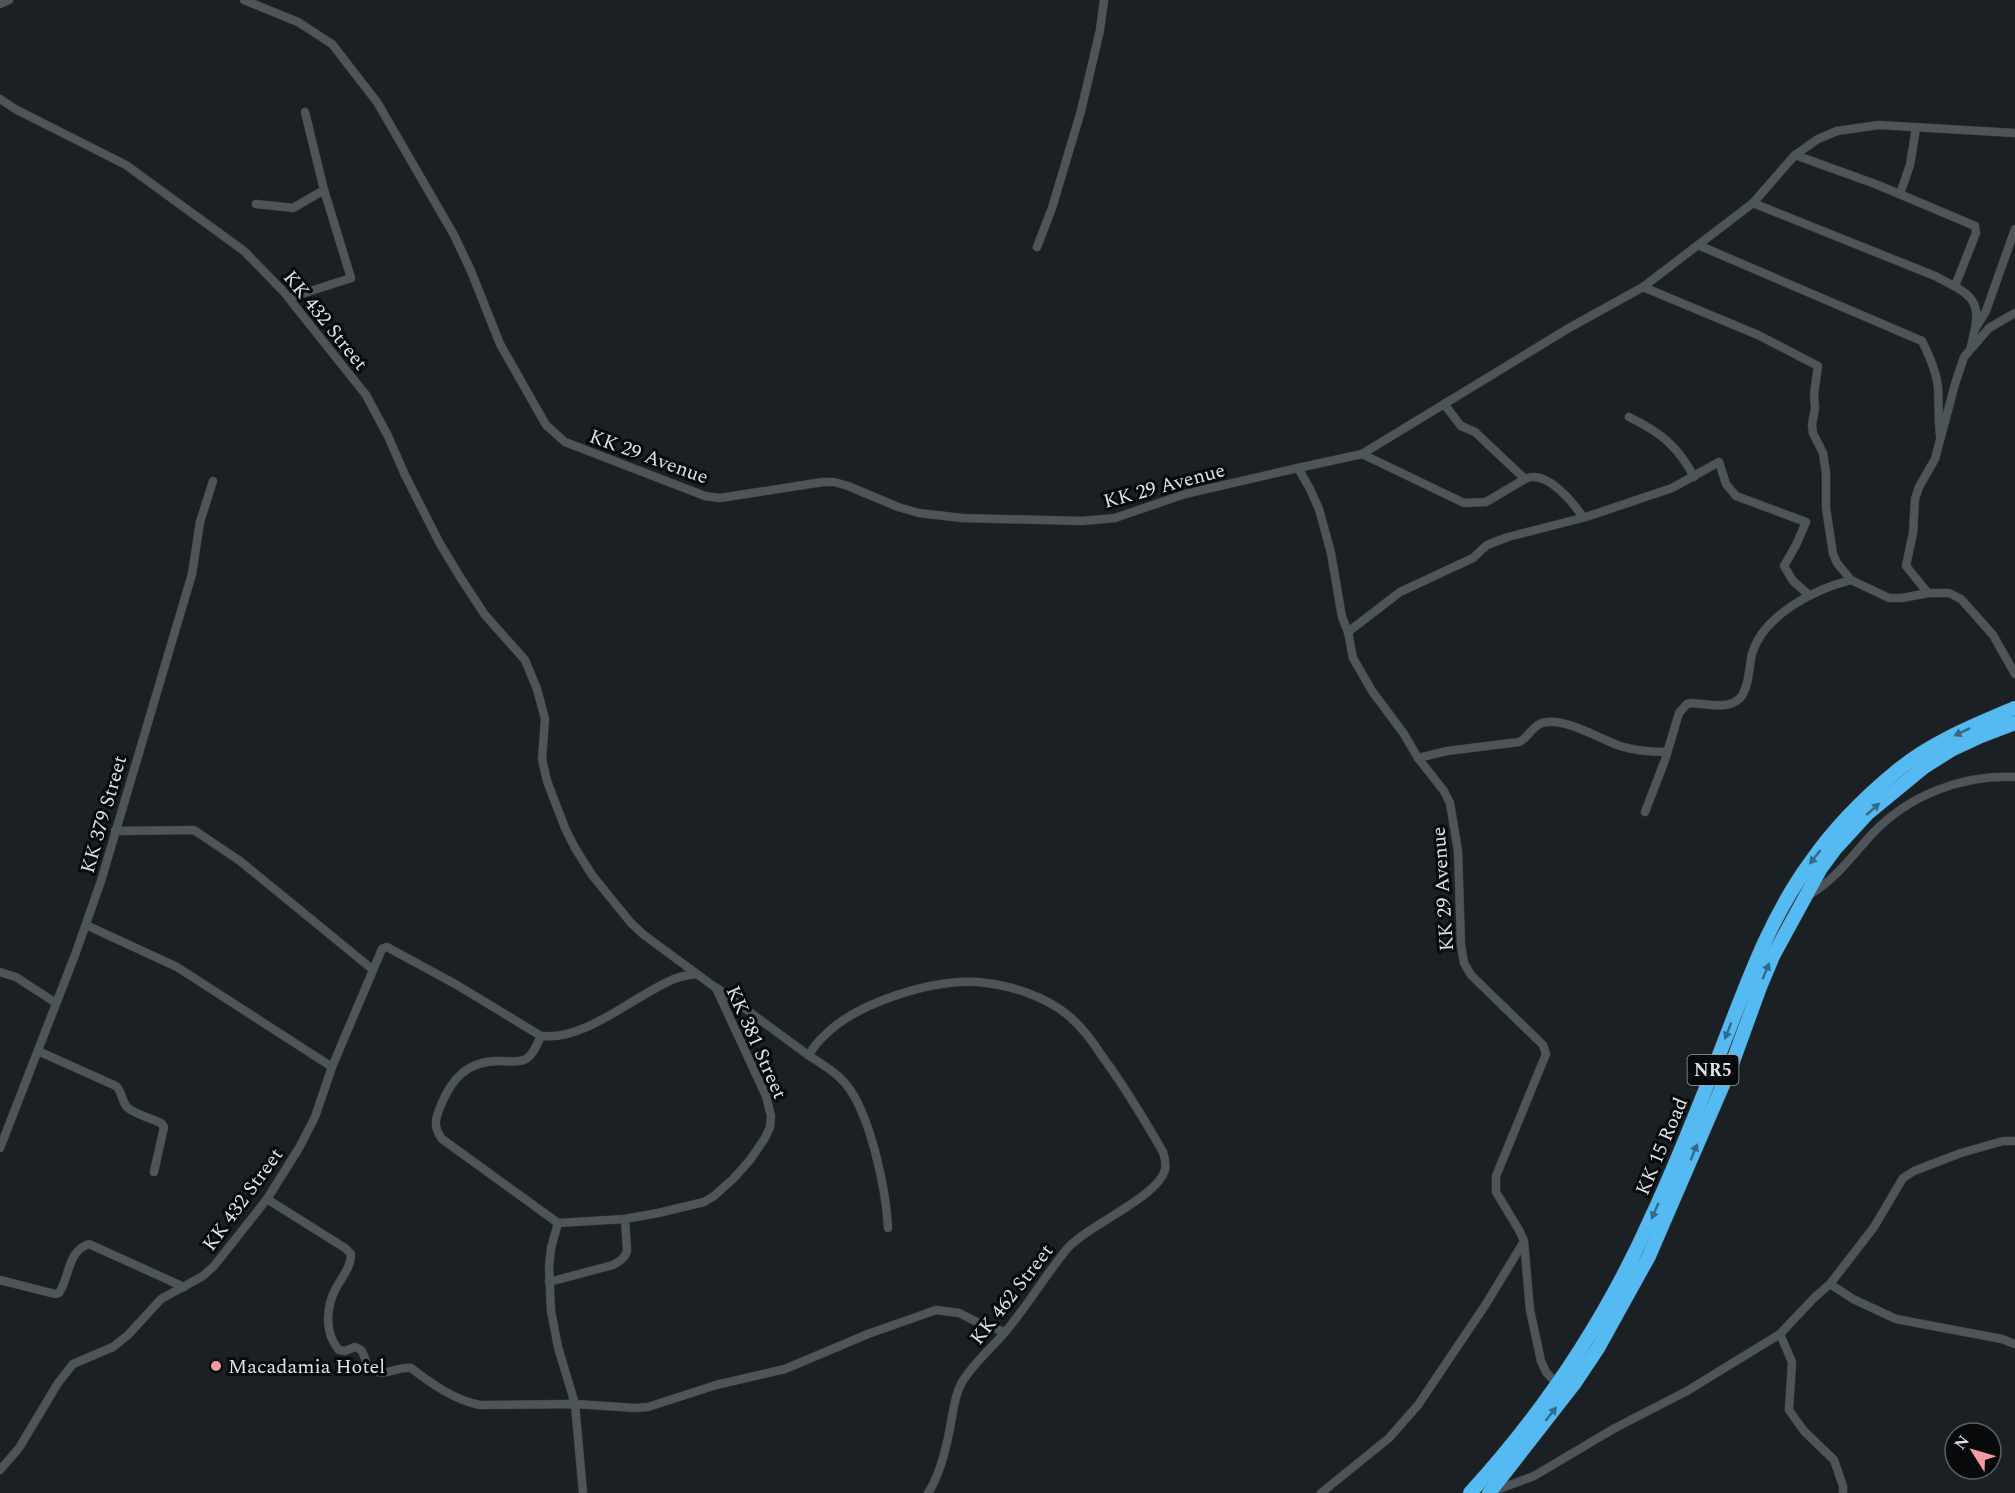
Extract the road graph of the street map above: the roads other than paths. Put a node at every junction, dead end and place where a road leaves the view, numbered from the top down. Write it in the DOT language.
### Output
graph roads {
  1 [pos="9,0"];
  2 [pos="244,0"];
  3 [pos="1104,0"];
  4 [pos="0,3"];
  5 [pos="0,99"];
  6 [pos="305,112"];
  7 [pos="1916,128"];
  8 [pos="2015,133"];
  9 [pos="1795,155"];
  10 [pos="324,190"];
  11 [pos="1900,194"];
  12 [pos="1753,203"];
  13 [pos="256,204"];
  14 [pos="2015,229"];
  15 [pos="1698,245"];
  16 [pos="1037,247"];
  17 [pos="1954,286"];
  18 [pos="1643,287"];
  19 [pos="289,298"];
  20 [pos="2015,313"];
  21 [pos="1975,330"];
  22 [pos="1970,350"];
  23 [pos="1444,404"];
  24 [pos="1629,417"];
  25 [pos="1940,435"];
  26 [pos="1362,454"];
  27 [pos="1298,468"];
  28 [pos="1694,477"];
  29 [pos="1525,479"];
  30 [pos="213,481"];
  31 [pos="1583,517"];
  32 [pos="1851,580"];
  33 [pos="1928,593"];
  34 [pos="1809,595"];
  35 [pos="1348,632"];
  36 [pos="525,660"];
  37 [pos="2015,674"];
  38 [pos="2015,708"];
  39 [pos="2015,723"];
  40 [pos="1667,752"];
  41 [pos="1418,758"];
  42 [pos="2015,777"];
  43 [pos="1645,812"];
  44 [pos="115,831"];
  45 [pos="1806,898"];
  46 [pos="86,925"];
  47 [pos="372,969"];
  48 [pos="0,972"];
  49 [pos="696,974"];
  50 [pos="716,988"];
  51 [pos="56,1003"];
  52 [pos="541,1036"];
  53 [pos="38,1051"];
  54 [pos="808,1055"];
  55 [pos="332,1067"];
  56 [pos="2015,1141"];
  57 [pos="0,1148"];
  58 [pos="153,1173"];
  59 [pos="267,1199"];
  60 [pos="626,1219"];
  61 [pos="558,1223"];
  62 [pos="888,1228"];
  63 [pos="1524,1241"];
  64 [pos="0,1280"];
  65 [pos="549,1282"];
  66 [pos="1830,1284"];
  67 [pos="184,1287"];
  68 [pos="1005,1332"];
  69 [pos="1780,1334"];
  70 [pos="2015,1344"];
  71 [pos="1558,1385"];
  72 [pos="575,1404"];
  73 [pos="0,1470"];
  74 [pos="583,1493"];
  75 [pos="928,1493"];
  76 [pos="1321,1493"];
  77 [pos="1470,1493"];
  78 [pos="1489,1493"];
  79 [pos="1843,1493"];
  1 -- 4 [label="street"];
  2 -- 27 [label="street, KK 29 Avenue"];
  3 -- 16 [label="street"];
  5 -- 19 [label="street, KK 432 Street"];
  6 -- 10 [label="street"];
  7 -- 8 [label="street"];
  7 -- 9 [label="street"];
  7 -- 11 [label="street"];
  9 -- 11 [label="street"];
  9 -- 12 [label="street"];
  10 -- 13 [label="street"];
  10 -- 19 [label="street"];
  11 -- 17 [label="street"];
  12 -- 15 [label="street"];
  12 -- 17 [label="street"];
  14 -- 21 [label="street"];
  15 -- 18 [label="street"];
  15 -- 25 [label="street"];
  17 -- 21 [label="street"];
  18 -- 23 [label="street"];
  18 -- 32 [label="street"];
  19 -- 36 [label="street, KK 432 Street"];
  20 -- 22 [label="street"];
  21 -- 22 [label="street"];
  22 -- 25 [label="street"];
  23 -- 26 [label="street"];
  23 -- 29 [label="street"];
  24 -- 28 [label="street"];
  25 -- 33 [label="street"];
  26 -- 27 [label="street"];
  26 -- 29 [label="street"];
  27 -- 35 [label="street, KK 29 Avenue"];
  28 -- 31 [label="street"];
  28 -- 34 [label="street"];
  29 -- 31 [label="street"];
  30 -- 44 [label="street, KK 379 Street"];
  31 -- 35 [label="street"];
  32 -- 33 [label="street"];
  32 -- 34 [label="street"];
  33 -- 37 [label="street"];
  34 -- 40 [label="street"];
  35 -- 41 [label="street, KK 29 Avenue"];
  36 -- 49 [label="street, KK 381 Street"];
  38 -- 71 [label="highway, KK 15 Road / NR5, one-way"];
  45 -- 39 [label="highway, KK 15 Road / NR5, one-way"];
  40 -- 41 [label="street"];
  40 -- 43 [label="street"];
  41 -- 63 [label="street, KK 29 Avenue"];
  42 -- 45 [label="street"];
  44 -- 46 [label="street, KK 379 Street"];
  44 -- 47 [label="street"];
  78 -- 45 [label="highway, KK 15 Road / NR5, one-way"];
  46 -- 51 [label="street, KK 379 Street"];
  46 -- 55 [label="street"];
  47 -- 52 [label="street, KK 432 Street"];
  47 -- 55 [label="street, KK 432 Street"];
  48 -- 51 [label="street"];
  49 -- 50 [label="street, KK 381 Street"];
  49 -- 52 [label="street"];
  50 -- 54 [label="street"];
  50 -- 60 [label="street, KK 381 Street"];
  51 -- 53 [label="street, KK 379 Street"];
  52 -- 61 [label="street"];
  53 -- 57 [label="street, KK 379 Street"];
  53 -- 58 [label="street"];
  54 -- 62 [label="street"];
  54 -- 68 [label="street, KK 462 Street"];
  55 -- 59 [label="street, KK 432 Street"];
  56 -- 66 [label="street"];
  59 -- 67 [label="street, KK 432 Street"];
  59 -- 72 [label="street"];
  60 -- 61 [label="street, KK 381 Street"];
  60 -- 65 [label="street"];
  61 -- 65 [label="street"];
  63 -- 71 [label="street, KK 29 Avenue"];
  63 -- 76 [label="street"];
  64 -- 67 [label="street"];
  65 -- 72 [label="street"];
  66 -- 69 [label="street"];
  66 -- 70 [label="street"];
  67 -- 73 [label="street, KK 432 Street"];
  68 -- 72 [label="street"];
  68 -- 75 [label="street, KK 462 Street"];
  69 -- 78 [label="street"];
  69 -- 79 [label="street"];
  71 -- 77 [label="highway, KK 15 Road / NR5"];
  72 -- 74 [label="street"];
}
